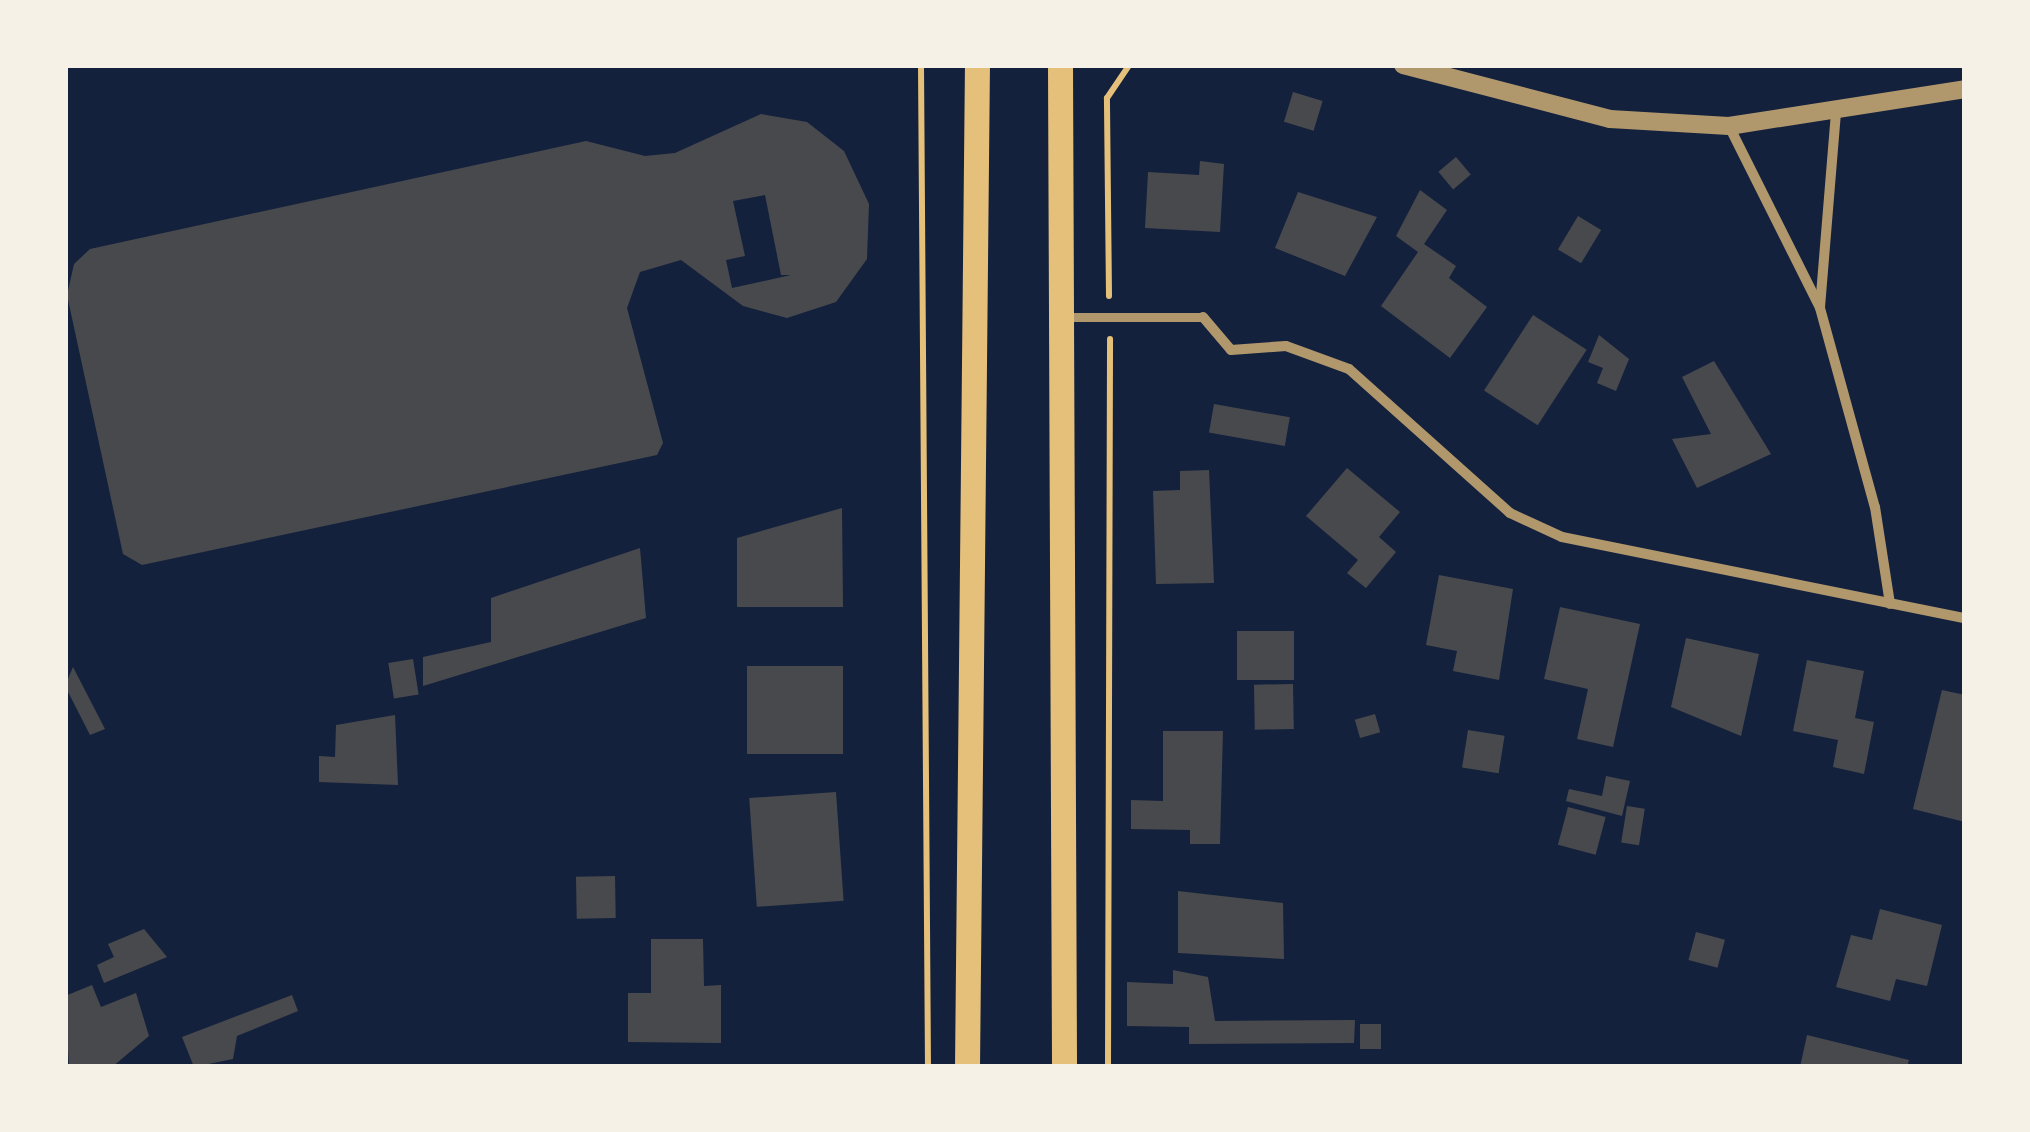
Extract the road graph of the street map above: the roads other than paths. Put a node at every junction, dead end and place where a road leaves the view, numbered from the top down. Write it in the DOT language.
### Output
graph roads {
  1 [pos="976,65"];
  2 [pos="1060,65"];
  3 [pos="1403,65"];
  4 [pos="1428,65"];
  5 [pos="1455,84"];
  6 [pos="1965,89"];
  7 [pos="1836,113"];
  8 [pos="1729,126"];
  9 [pos="1820,308"];
  10 [pos="1057,317"];
  11 [pos="1203,317"];
  12 [pos="1890,604"];
  13 [pos="1965,618"];
  14 [pos="966,1067"];
  15 [pos="1064,1067"];
  1 -- 14 [label="main road"];
  2 -- 10 [label="main road"];
  3 -- 5 [label="street"];
  4 -- 5 [label="street"];
  5 -- 8 [label="street"];
  6 -- 7 [label="street"];
  7 -- 8 [label="street"];
  7 -- 9 [label="street"];
  8 -- 9 [label="street"];
  9 -- 12 [label="street"];
  10 -- 11 [label="street"];
  10 -- 15 [label="main road"];
  11 -- 12 [label="street"];
  12 -- 13 [label="street"];
}
